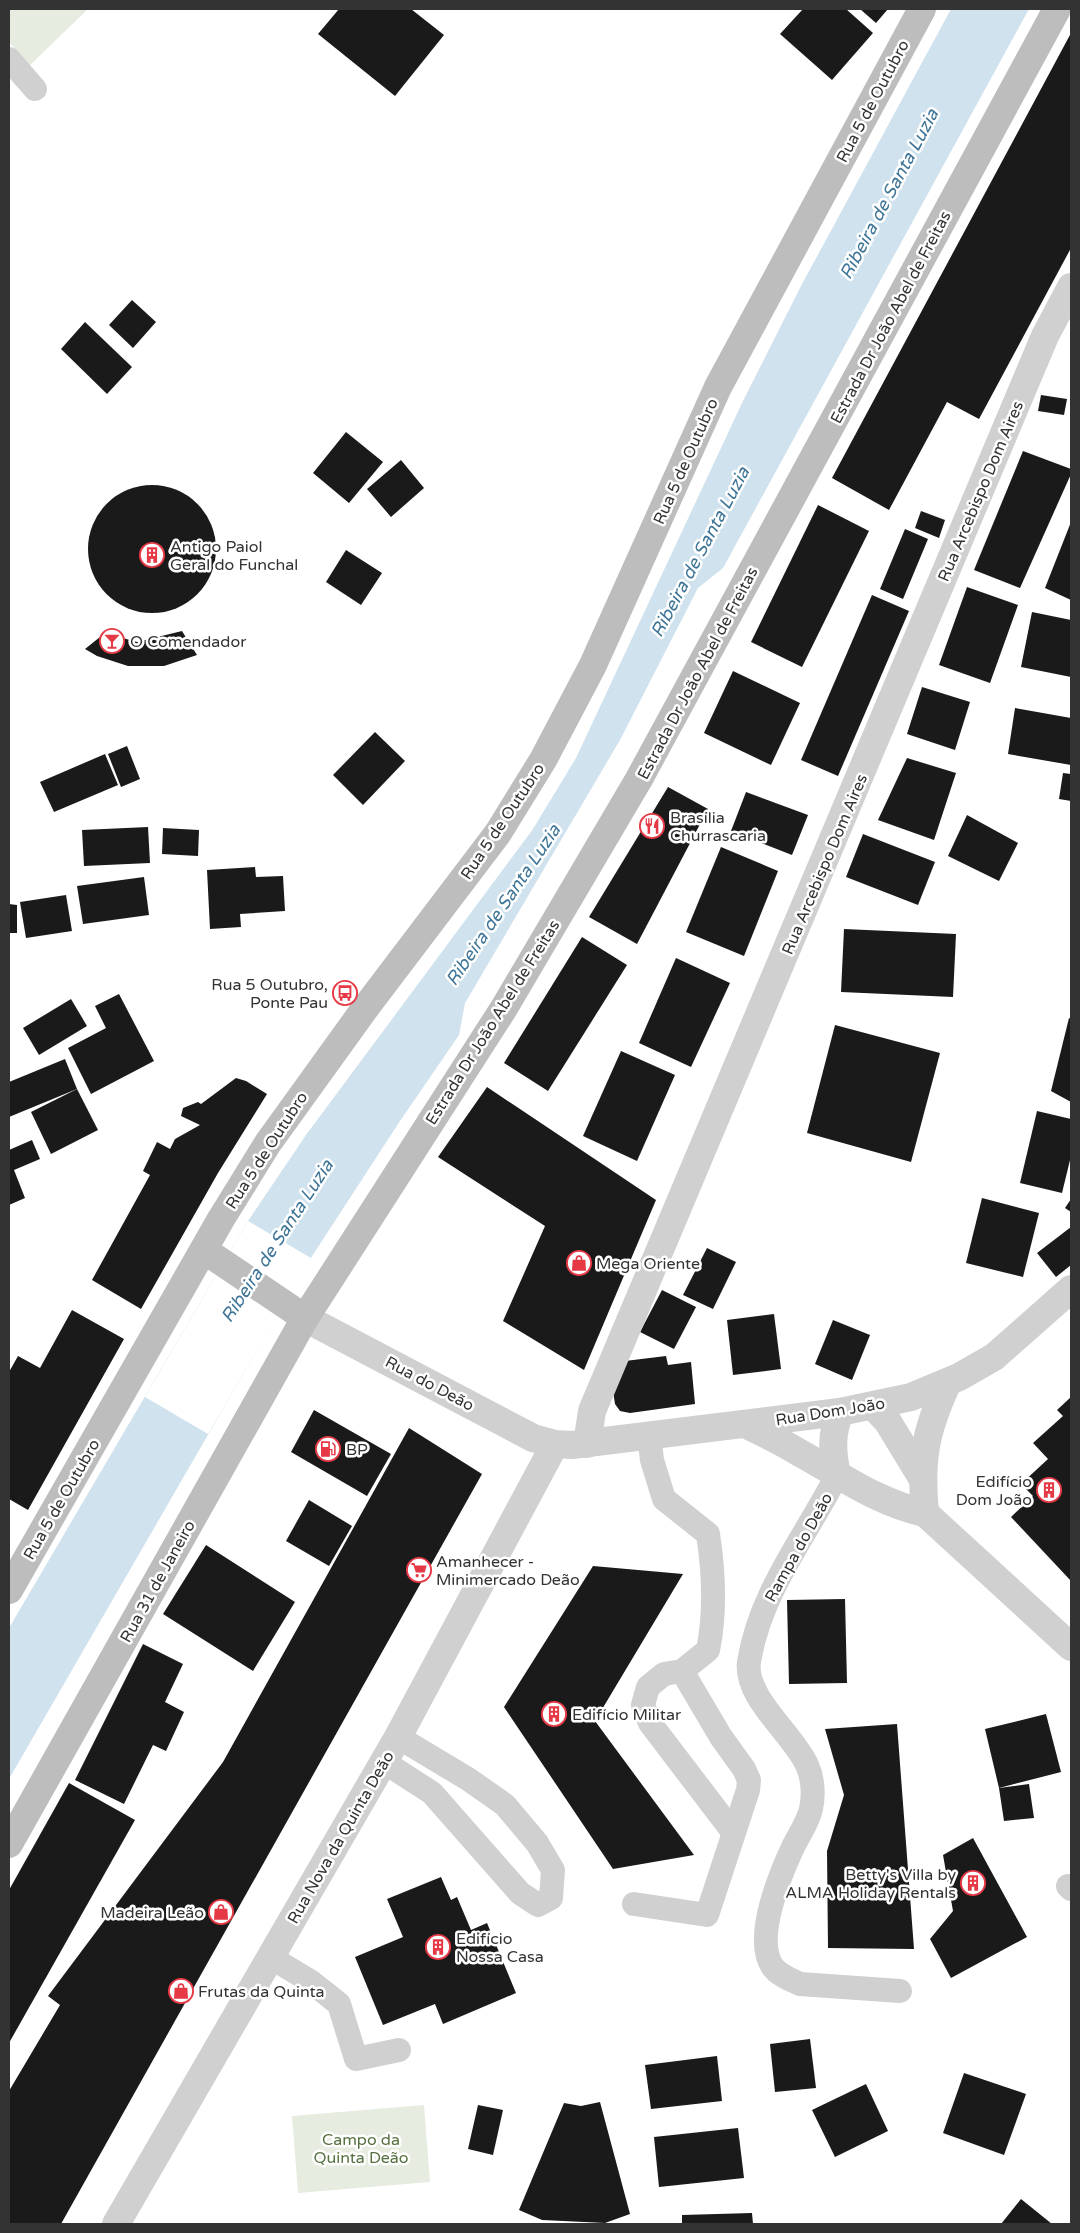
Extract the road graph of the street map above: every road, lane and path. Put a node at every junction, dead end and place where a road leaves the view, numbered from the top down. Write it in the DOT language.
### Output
graph roads {
  1 [pos="922,9"];
  2 [pos="1056,9"];
  3 [pos="9,58"];
  4 [pos="35,89"];
  5 [pos="1071,287"];
  6 [pos="204,1250"];
  7 [pos="1065,1301"];
  8 [pos="305,1318"];
  9 [pos="948,1382"];
  10 [pos="873,1406"];
  11 [pos="840,1412"];
  12 [pos="746,1424"];
  13 [pos="649,1436"];
  14 [pos="555,1444"];
  15 [pos="587,1444"];
  16 [pos="837,1475"];
  17 [pos="922,1478"];
  18 [pos="925,1513"];
  19 [pos="9,1590"];
  20 [pos="1071,1647"];
  21 [pos="682,1671"];
  22 [pos="398,1737"];
  23 [pos="384,1762"];
  24 [pos="733,1832"];
  25 [pos="9,1844"];
  26 [pos="634,1904"];
  27 [pos="270,1957"];
  28 [pos="900,1991"];
  29 [pos="399,2050"];
  30 [pos="116,2224"];
  1 -- 6 [label="main road, Rua 5 de Outubro"];
  2 -- 8 [label="main road, Estrada Dr João Abel de Freitas"];
  3 -- 4 [label="lane"];
  5 -- 15 [label="street, Rua Arcebispo Dom Aires"];
  6 -- 8 [label="main road"];
  6 -- 19 [label="main road, Rua 5 de Outubro"];
  7 -- 9 [label="street, Rua Dom João"];
  8 -- 14 [label="street, Rua do Deão"];
  8 -- 25 [label="main road, Rua 31 de Janeiro"];
  9 -- 10 [label="street, Rua Dom João"];
  9 -- 17 [label="street"];
  10 -- 11 [label="street, Rua Dom João"];
  10 -- 17 [label="street"];
  11 -- 12 [label="street, Rua Dom João"];
  11 -- 16 [label="street"];
  12 -- 13 [label="street, Rua Dom João"];
  12 -- 16 [label="street"];
  13 -- 15 [label="street, Rua Dom João"];
  13 -- 21 [label="lane"];
  14 -- 15 [label="street, Rua Dom João"];
  14 -- 22 [label="street, Rua Nova da Quinta Deão"];
  16 -- 18 [label="street"];
  16 -- 28 [label="lane, Rampa do Deão"];
  17 -- 18 [label="street"];
  18 -- 20 [label="street"];
  21 -- 24 [label="lane"];
  21 -- 24 [label="lane"];
  22 -- 23 [label="street, Rua Nova da Quinta Deão"];
  22 -- 23 [label="lane"];
  23 -- 27 [label="street, Rua Nova da Quinta Deão"];
  24 -- 26 [label="lane"];
  27 -- 29 [label="lane"];
  27 -- 30 [label="street, Rua Nova da Quinta Deão"];
}
